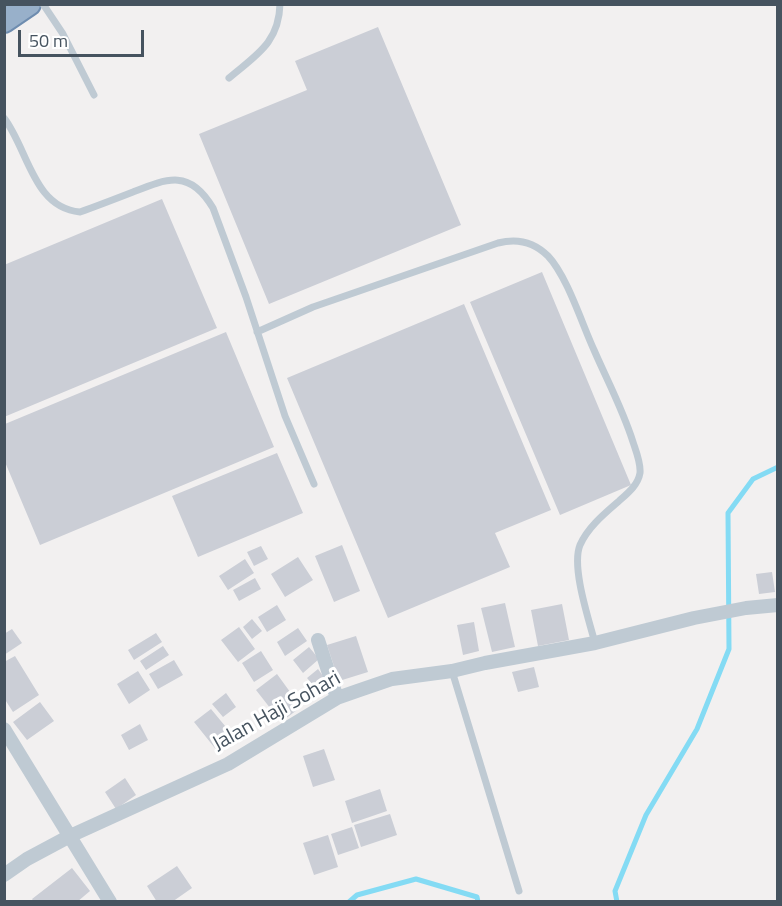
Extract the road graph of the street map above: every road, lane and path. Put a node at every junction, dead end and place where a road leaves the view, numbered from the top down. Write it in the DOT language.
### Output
graph roads {
  1 [pos="29,4"];
  2 [pos="43,4"];
  3 [pos="280,4"];
  4 [pos="4,21"];
  5 [pos="229,78"];
  6 [pos="94,95"];
  7 [pos="4,118"];
  8 [pos="257,332"];
  9 [pos="314,484"];
  10 [pos="777,605"];
  11 [pos="318,640"];
  12 [pos="595,643"];
  13 [pos="452,671"];
  14 [pos="337,698"];
  15 [pos="4,729"];
  16 [pos="70,836"];
  17 [pos="4,875"];
  18 [pos="519,891"];
  19 [pos="110,902"];
  1 -- 4 [label="highway"];
  2 -- 6 [label="lane"];
  3 -- 5 [label="lane"];
  7 -- 8 [label="lane"];
  8 -- 9 [label="lane"];
  8 -- 12 [label="lane"];
  10 -- 12 [label="street, Jalan Haji Sohari"];
  11 -- 14 [label="street"];
  12 -- 13 [label="street, Jalan Haji Sohari"];
  13 -- 14 [label="street, Jalan Haji Sohari"];
  13 -- 18 [label="lane"];
  14 -- 16 [label="street, Jalan Haji Sohari"];
  15 -- 16 [label="street"];
  16 -- 17 [label="street, Jalan Haji Sohari"];
  16 -- 19 [label="street"];
}
